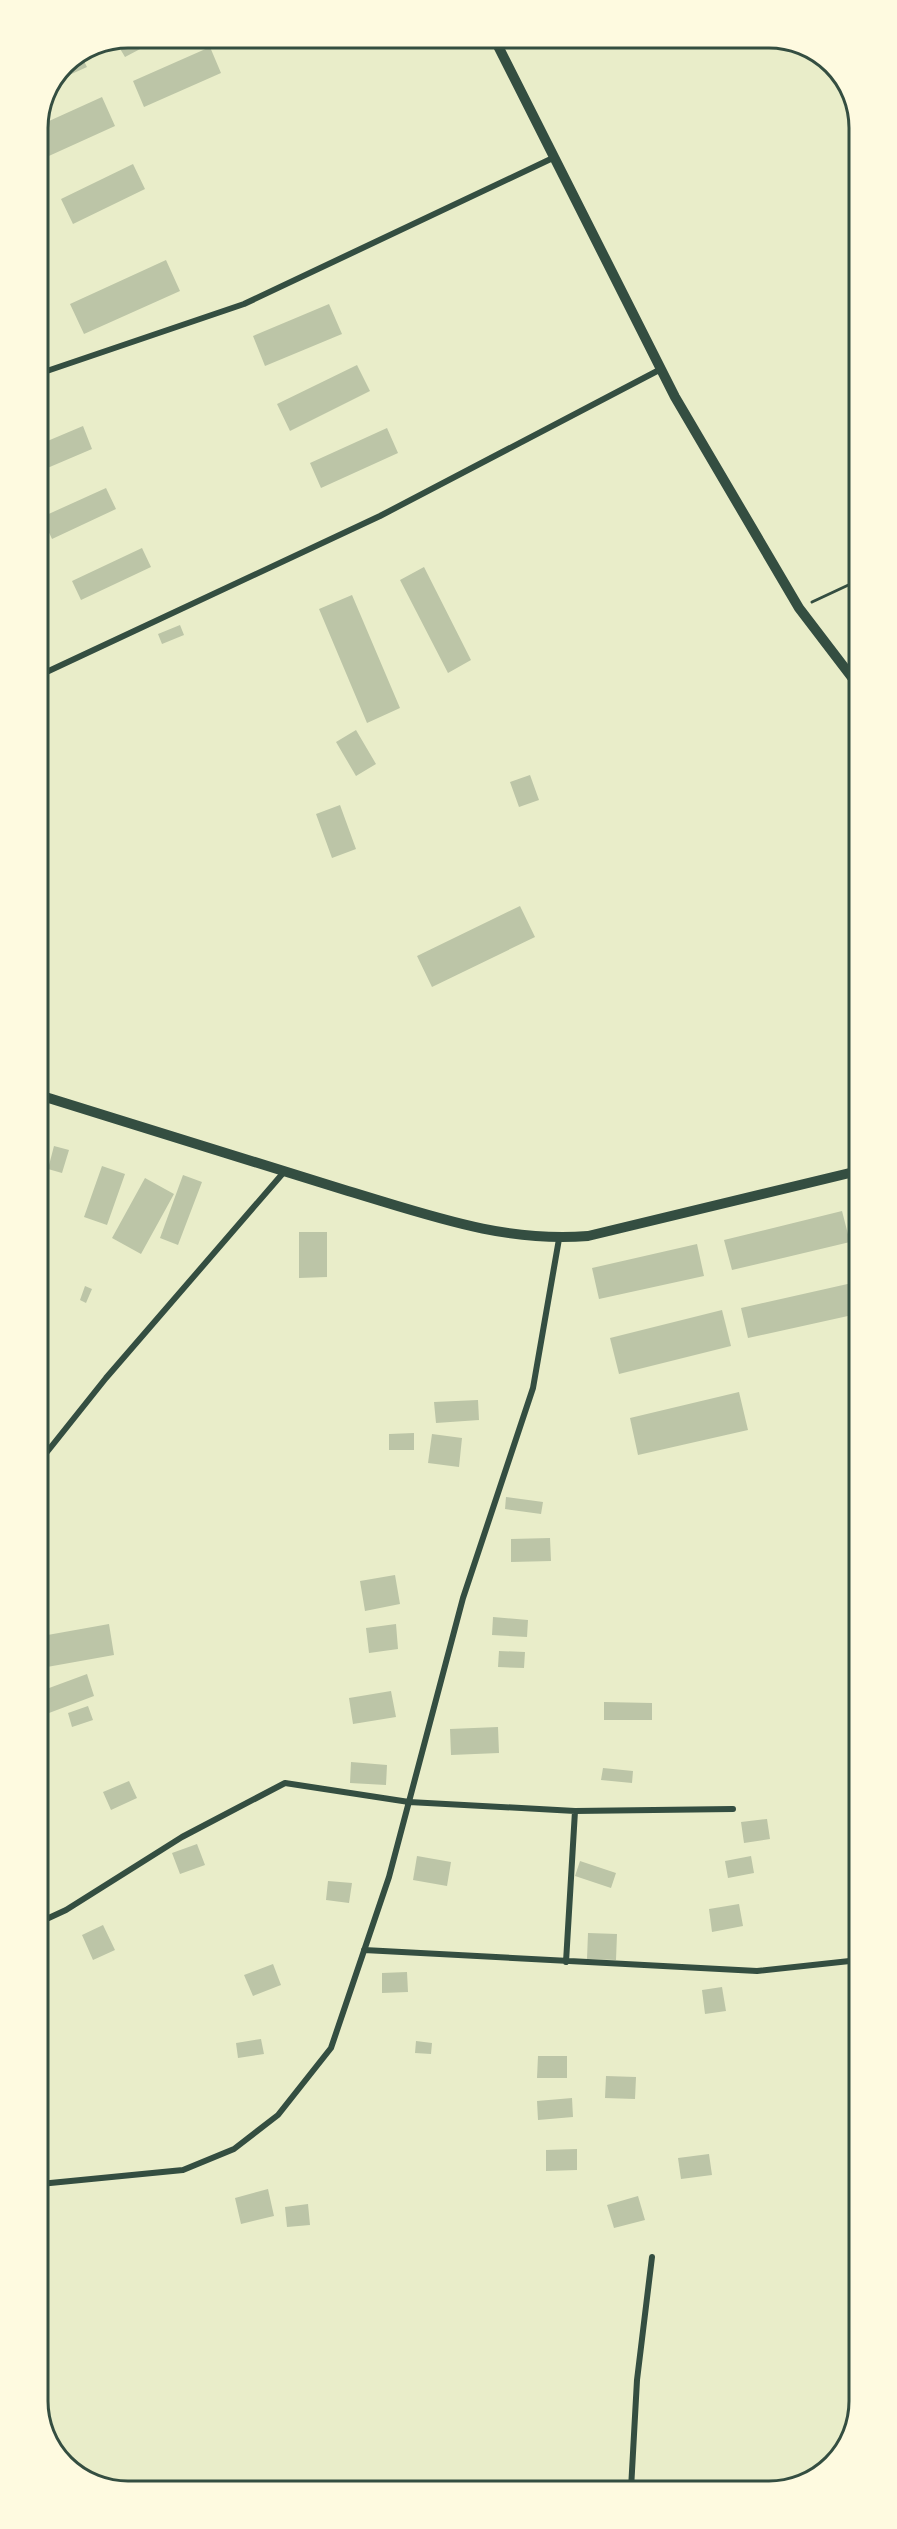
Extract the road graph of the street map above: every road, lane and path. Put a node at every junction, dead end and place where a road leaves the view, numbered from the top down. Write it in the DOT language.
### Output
graph roads {
  1 [pos="499,48"];
  2 [pos="555,157"];
  3 [pos="661,369"];
  4 [pos="48,371"];
  5 [pos="849,585"];
  6 [pos="799,608"];
  7 [pos="48,671"];
  8 [pos="849,674"];
  9 [pos="48,1098"];
  10 [pos="284,1172"];
  11 [pos="849,1173"];
  12 [pos="559,1239"];
  13 [pos="48,1451"];
  14 [pos="409,1802"];
  15 [pos="733,1809"];
  16 [pos="575,1811"];
  17 [pos="48,1918"];
  18 [pos="364,1950"];
  19 [pos="849,1961"];
  20 [pos="566,1962"];
  21 [pos="48,2183"];
  22 [pos="652,2257"];
  23 [pos="631,2481"];
  1 -- 2 [label="street"];
  2 -- 3 [label="street"];
  2 -- 4 [label="street"];
  3 -- 6 [label="street"];
  3 -- 7 [label="street"];
  5 -- 6 [label="path"];
  6 -- 8 [label="street"];
  9 -- 10 [label="street"];
  10 -- 12 [label="street"];
  10 -- 13 [label="street"];
  11 -- 12 [label="street"];
  12 -- 14 [label="street"];
  14 -- 16 [label="street"];
  14 -- 17 [label="street"];
  14 -- 18 [label="street"];
  15 -- 16 [label="street"];
  16 -- 20 [label="street"];
  18 -- 20 [label="street"];
  18 -- 21 [label="street"];
  19 -- 20 [label="street"];
  22 -- 23 [label="street"];
}
